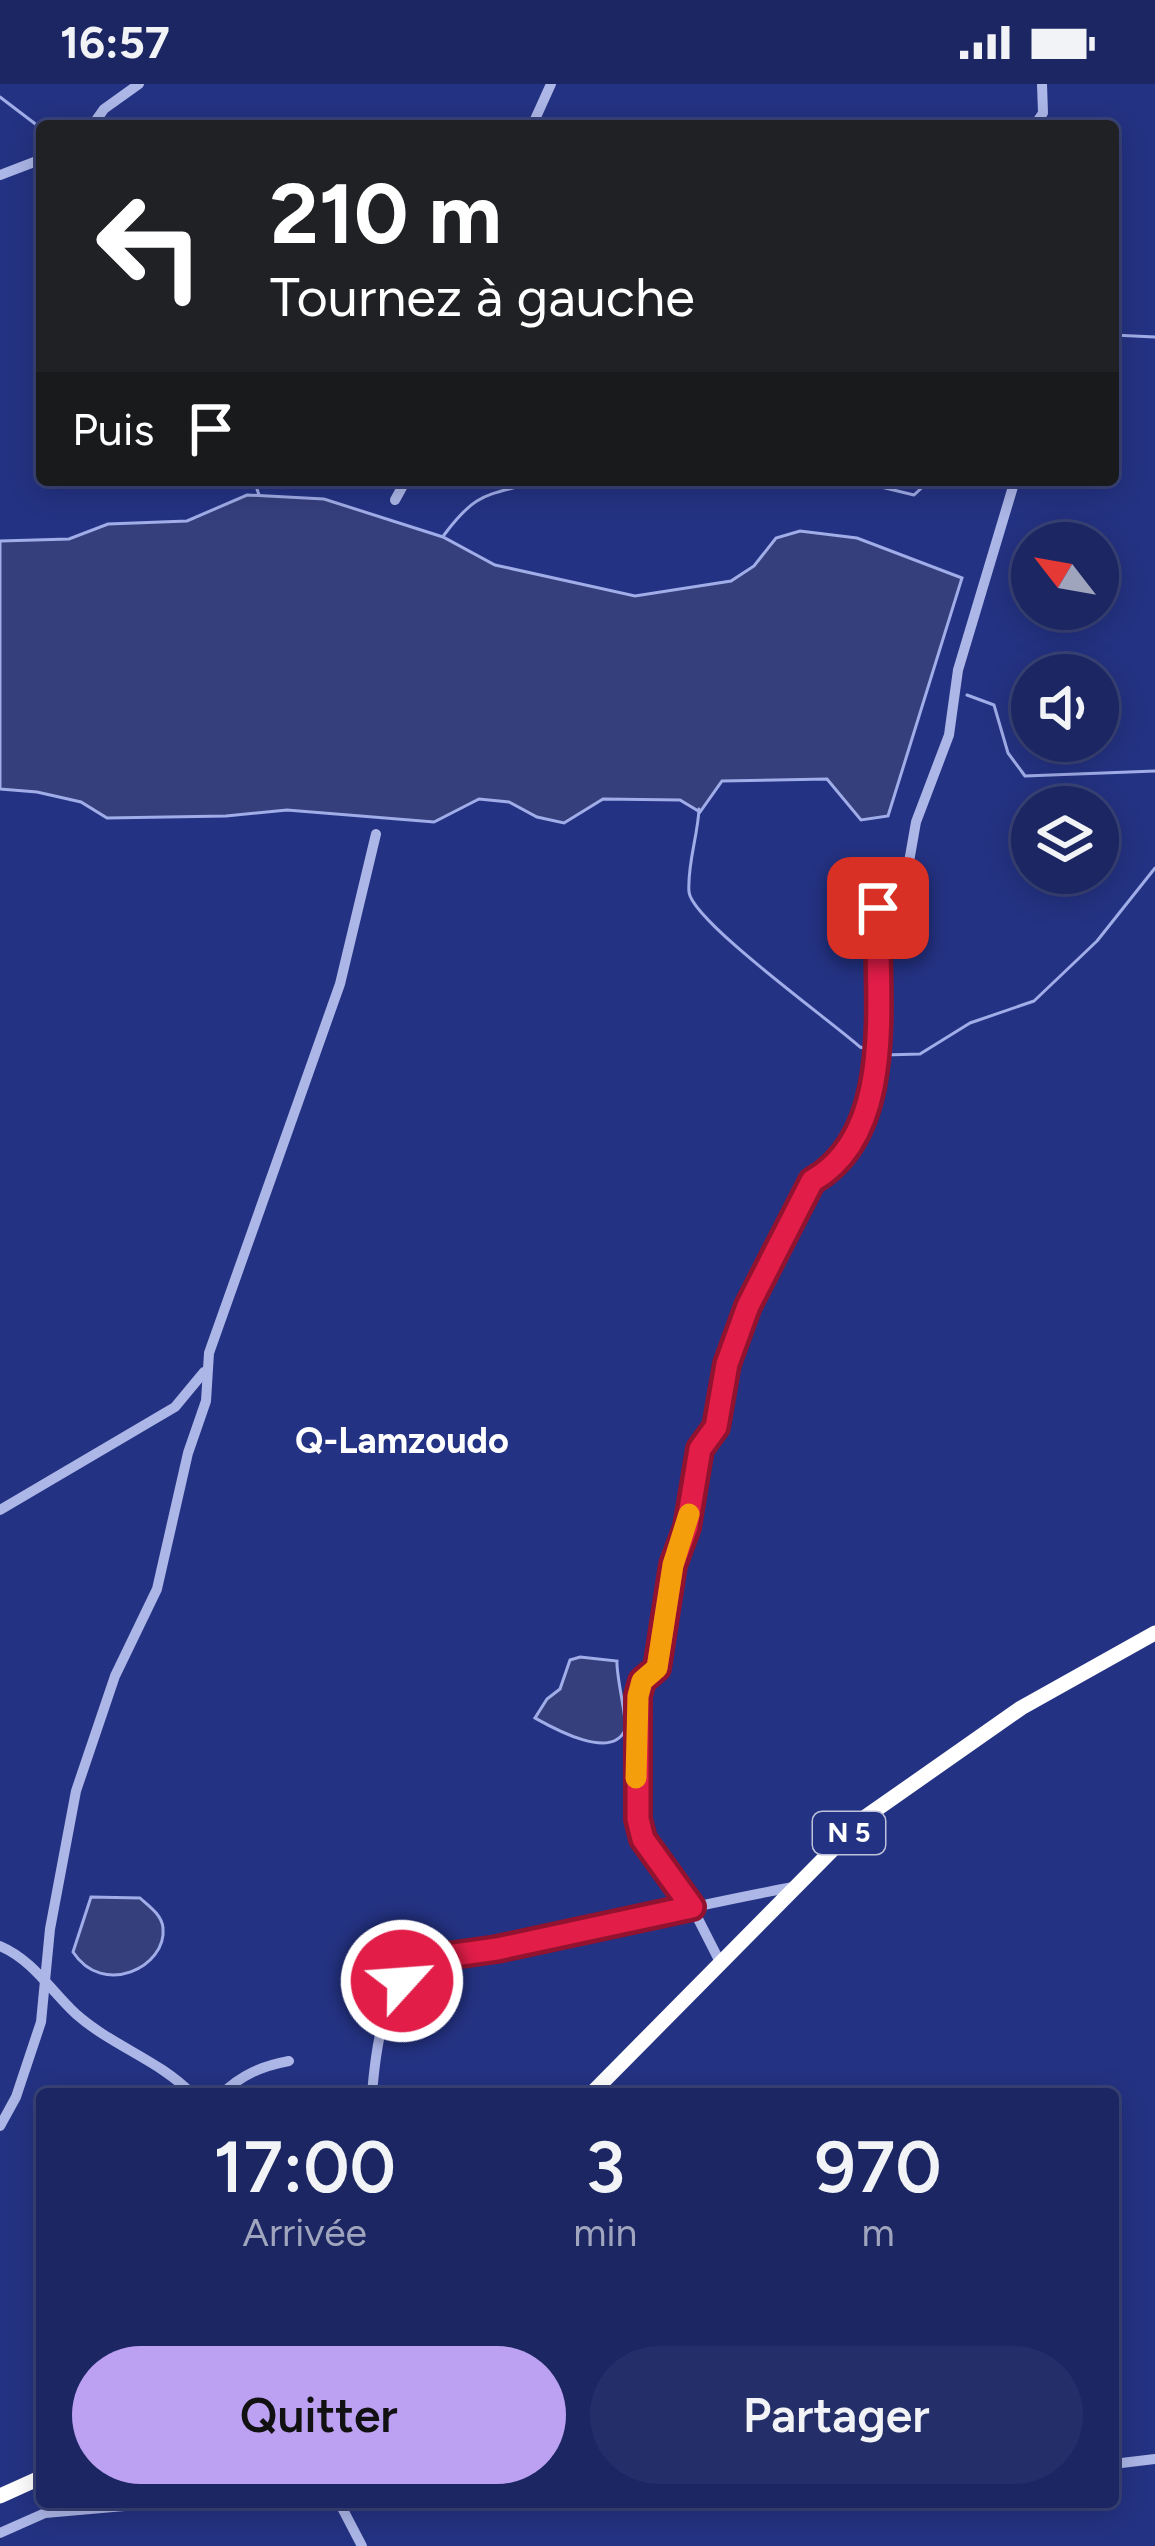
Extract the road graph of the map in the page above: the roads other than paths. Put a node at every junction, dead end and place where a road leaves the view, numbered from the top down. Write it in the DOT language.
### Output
graph roads {
  1 [pos="139,84"];
  2 [pos="551,84"];
  3 [pos="1042,84"];
  4 [pos="96,120"];
  5 [pos="535,120"];
  6 [pos="1038,120"];
  7 [pos="36,161"];
  8 [pos="0,175"];
  9 [pos="403,486"];
  10 [pos="1013,486"];
  11 [pos="395,500"];
  12 [pos="376,834"];
  13 [pos="206,1370"];
  14 [pos="0,1510"];
  15 [pos="1155,1633"];
  16 [pos="793,1887"];
  17 [pos="692,1907"];
  18 [pos="0,1946"];
  19 [pos="720,1962"];
  20 [pos="45,1980"];
  21 [pos="289,2061"];
  22 [pos="186,2088"];
  23 [pos="228,2088"];
  24 [pos="373,2088"];
  25 [pos="597,2088"];
  26 [pos="0,2126"];
  27 [pos="1155,2458"];
  28 [pos="1119,2463"];
  29 [pos="36,2480"];
  30 [pos="0,2496"];
  31 [pos="102,2508"];
  32 [pos="342,2508"];
  33 [pos="0,2534"];
  34 [pos="362,2546"];
  1 -- 4 [label="street"];
  2 -- 5 [label="street"];
  3 -- 6 [label="street"];
  7 -- 8 [label="street"];
  9 -- 11 [label="street"];
  10 -- 17 [label="street"];
  12 -- 13 [label="street"];
  13 -- 14 [label="street"];
  13 -- 20 [label="street"];
  15 -- 16 [label="highway, N 5"];
  16 -- 17 [label="street"];
  16 -- 19 [label="highway, N 5"];
  17 -- 19 [label="street"];
  17 -- 24 [label="street"];
  18 -- 20 [label="street"];
  19 -- 25 [label="highway, N 5"];
  20 -- 22 [label="street"];
  20 -- 26 [label="street"];
  21 -- 23 [label="street"];
  27 -- 28 [label="street"];
  29 -- 30 [label="highway"];
  31 -- 33 [label="street"];
  32 -- 34 [label="street"];
}
